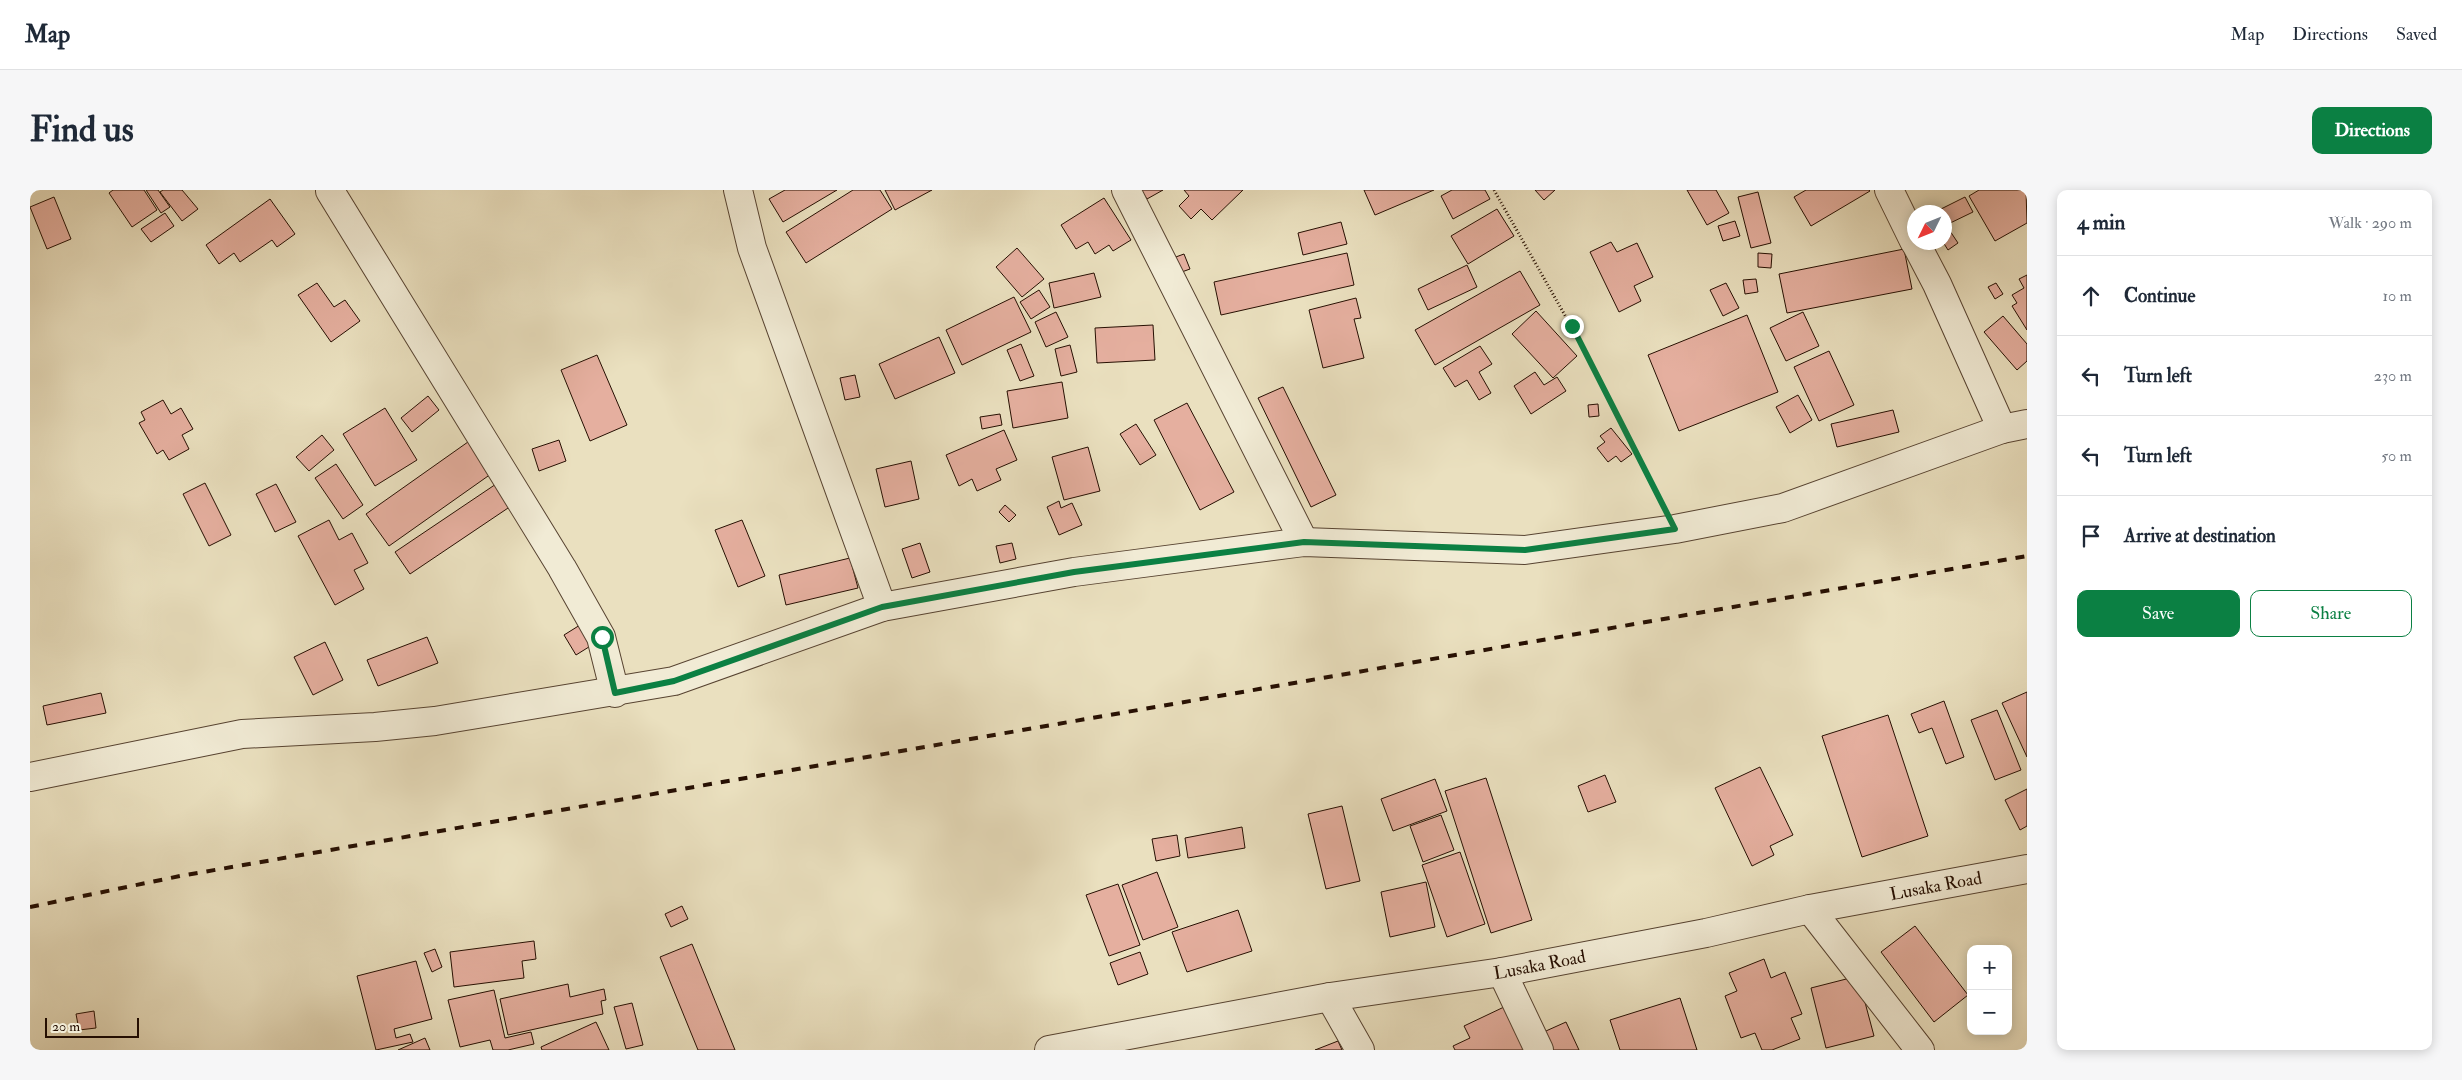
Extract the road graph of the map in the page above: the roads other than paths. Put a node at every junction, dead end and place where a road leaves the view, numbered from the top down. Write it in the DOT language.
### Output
graph roads {
  1 [pos="738,190"];
  2 [pos="1126,190"];
  3 [pos="1888,190"];
  4 [pos="330,191"];
  5 [pos="1907,227"];
  6 [pos="1919,250"];
  7 [pos="2015,426"];
  8 [pos="1304,542"];
  9 [pos="882,607"];
  10 [pos="615,693"];
  11 [pos="30,777"];
  12 [pos="2027,869"];
  13 [pos="1810,909"];
  14 [pos="1502,972"];
  15 [pos="1330,997"];
  16 [pos="1049,1050"];
  17 [pos="1360,1050"];
  18 [pos="1539,1050"];
  19 [pos="1920,1050"];
  1 -- 9 [label="street"];
  2 -- 8 [label="street"];
  3 -- 5 [label="street"];
  4 -- 10 [label="street"];
  6 -- 7 [label="street"];
  7 -- 8 [label="street"];
  8 -- 9 [label="street"];
  9 -- 10 [label="street"];
  10 -- 11 [label="street"];
  12 -- 13 [label="street, Lusaka Road"];
  13 -- 14 [label="street, Lusaka Road"];
  13 -- 19 [label="street"];
  14 -- 15 [label="street, Lusaka Road"];
  14 -- 18 [label="street"];
  15 -- 16 [label="street, Lusaka Road"];
  15 -- 17 [label="street"];
}
